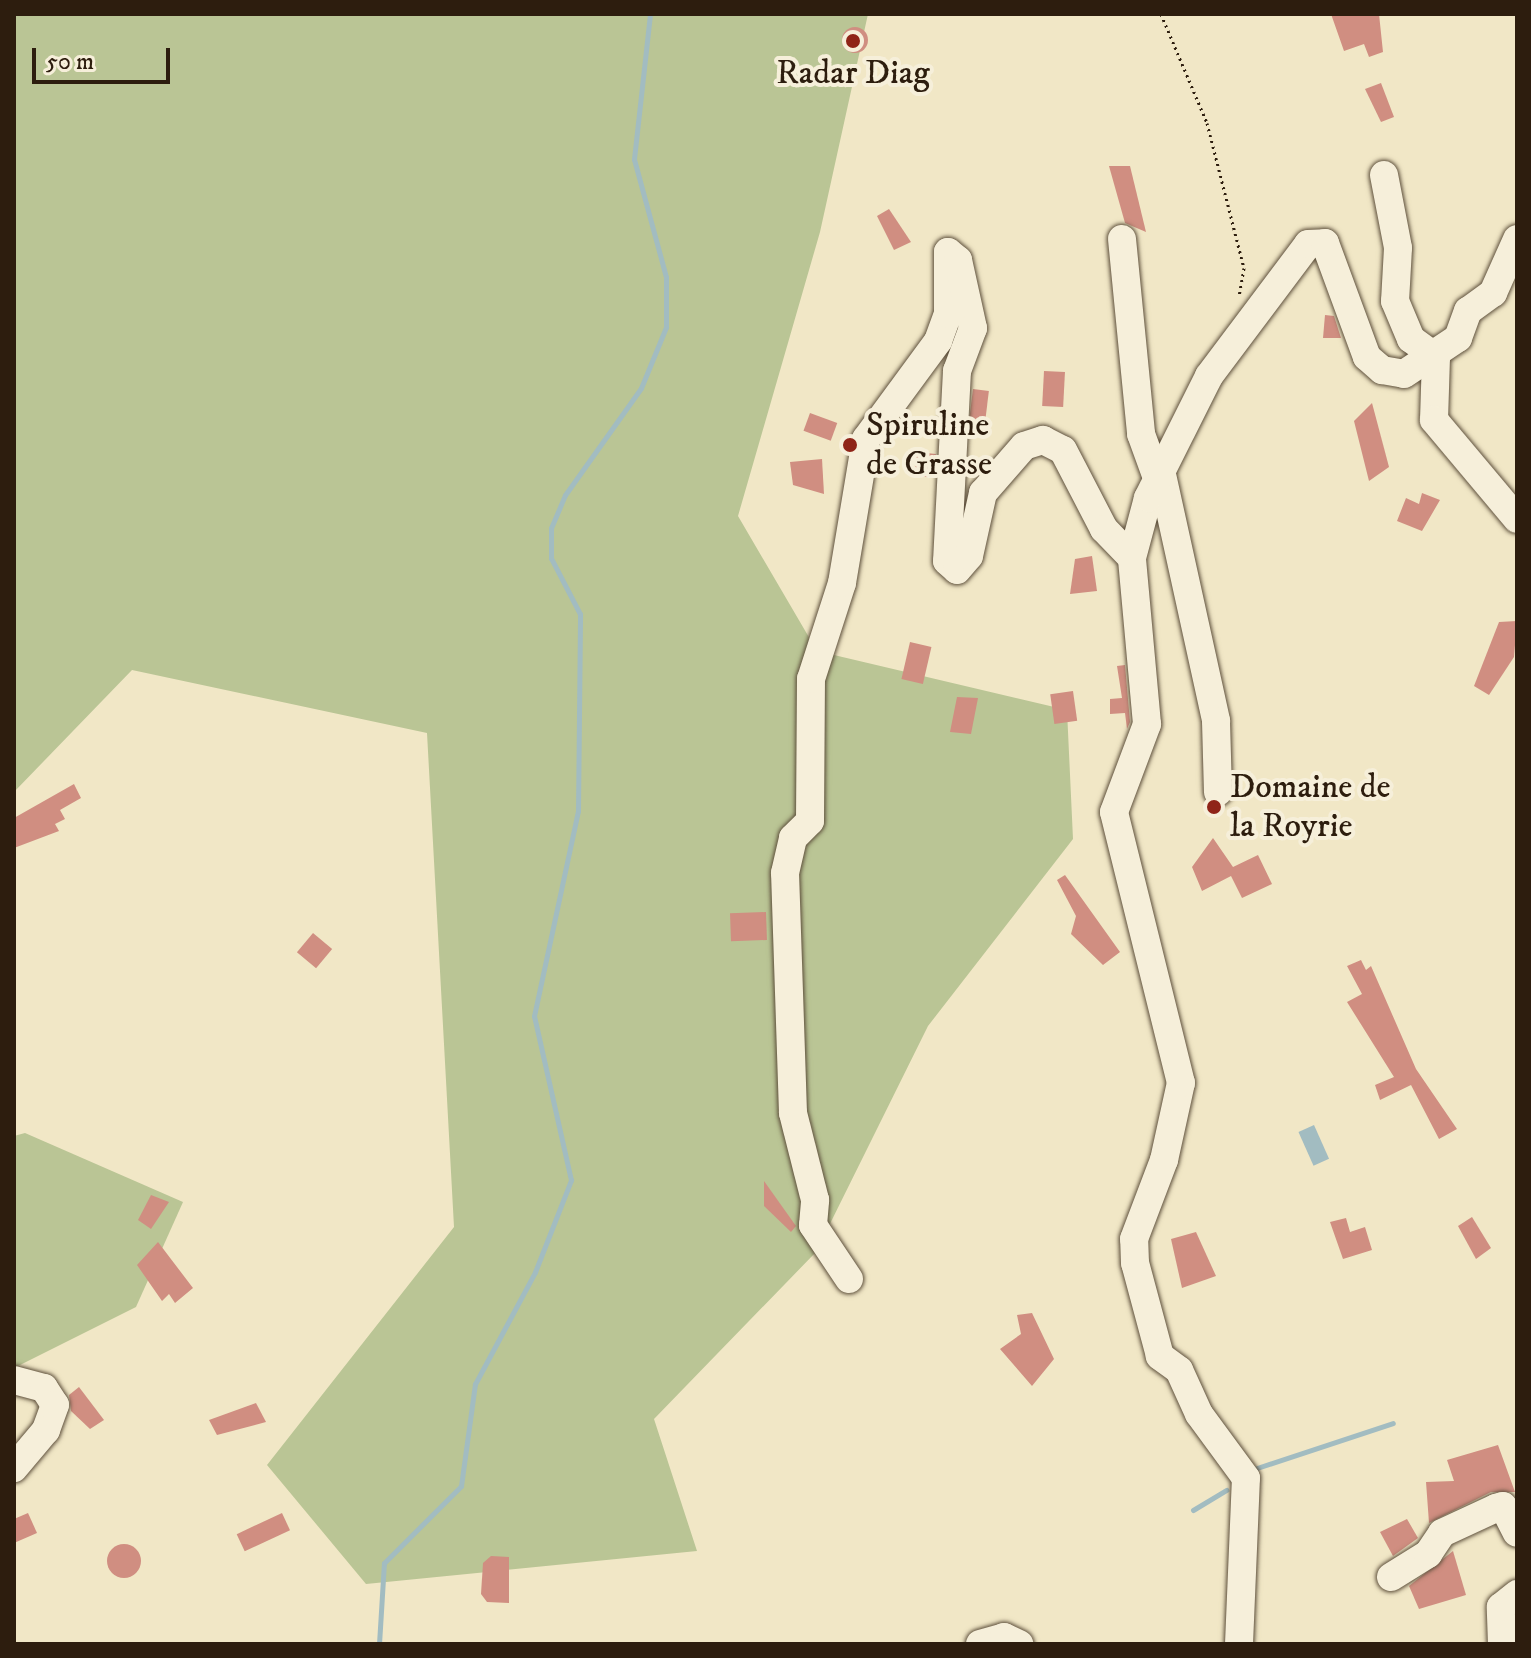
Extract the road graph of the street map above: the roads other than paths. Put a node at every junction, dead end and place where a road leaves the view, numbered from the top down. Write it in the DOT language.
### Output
graph roads {
  1 [pos="1384,175"];
  2 [pos="1122,239"];
  3 [pos="1517,239"];
  4 [pos="1436,357"];
  5 [pos="1159,474"];
  6 [pos="1517,519"];
  7 [pos="1132,558"];
  8 [pos="1218,792"];
  9 [pos="849,1279"];
  10 [pos="14,1380"];
  11 [pos="14,1468"];
  12 [pos="1517,1533"];
  13 [pos="1391,1577"];
  14 [pos="1517,1594"];
  15 [pos="980,1644"];
  16 [pos="1019,1644"];
  17 [pos="1239,1644"];
  18 [pos="1502,1644"];
  1 -- 4 [label="street"];
  2 -- 5 [label="street"];
  3 -- 4 [label="street"];
  4 -- 5 [label="street"];
  4 -- 6 [label="street"];
  5 -- 7 [label="street"];
  5 -- 8 [label="street"];
  7 -- 9 [label="street"];
  7 -- 17 [label="street"];
  10 -- 11 [label="street"];
  12 -- 13 [label="street"];
  14 -- 18 [label="street"];
  15 -- 16 [label="street"];
}
